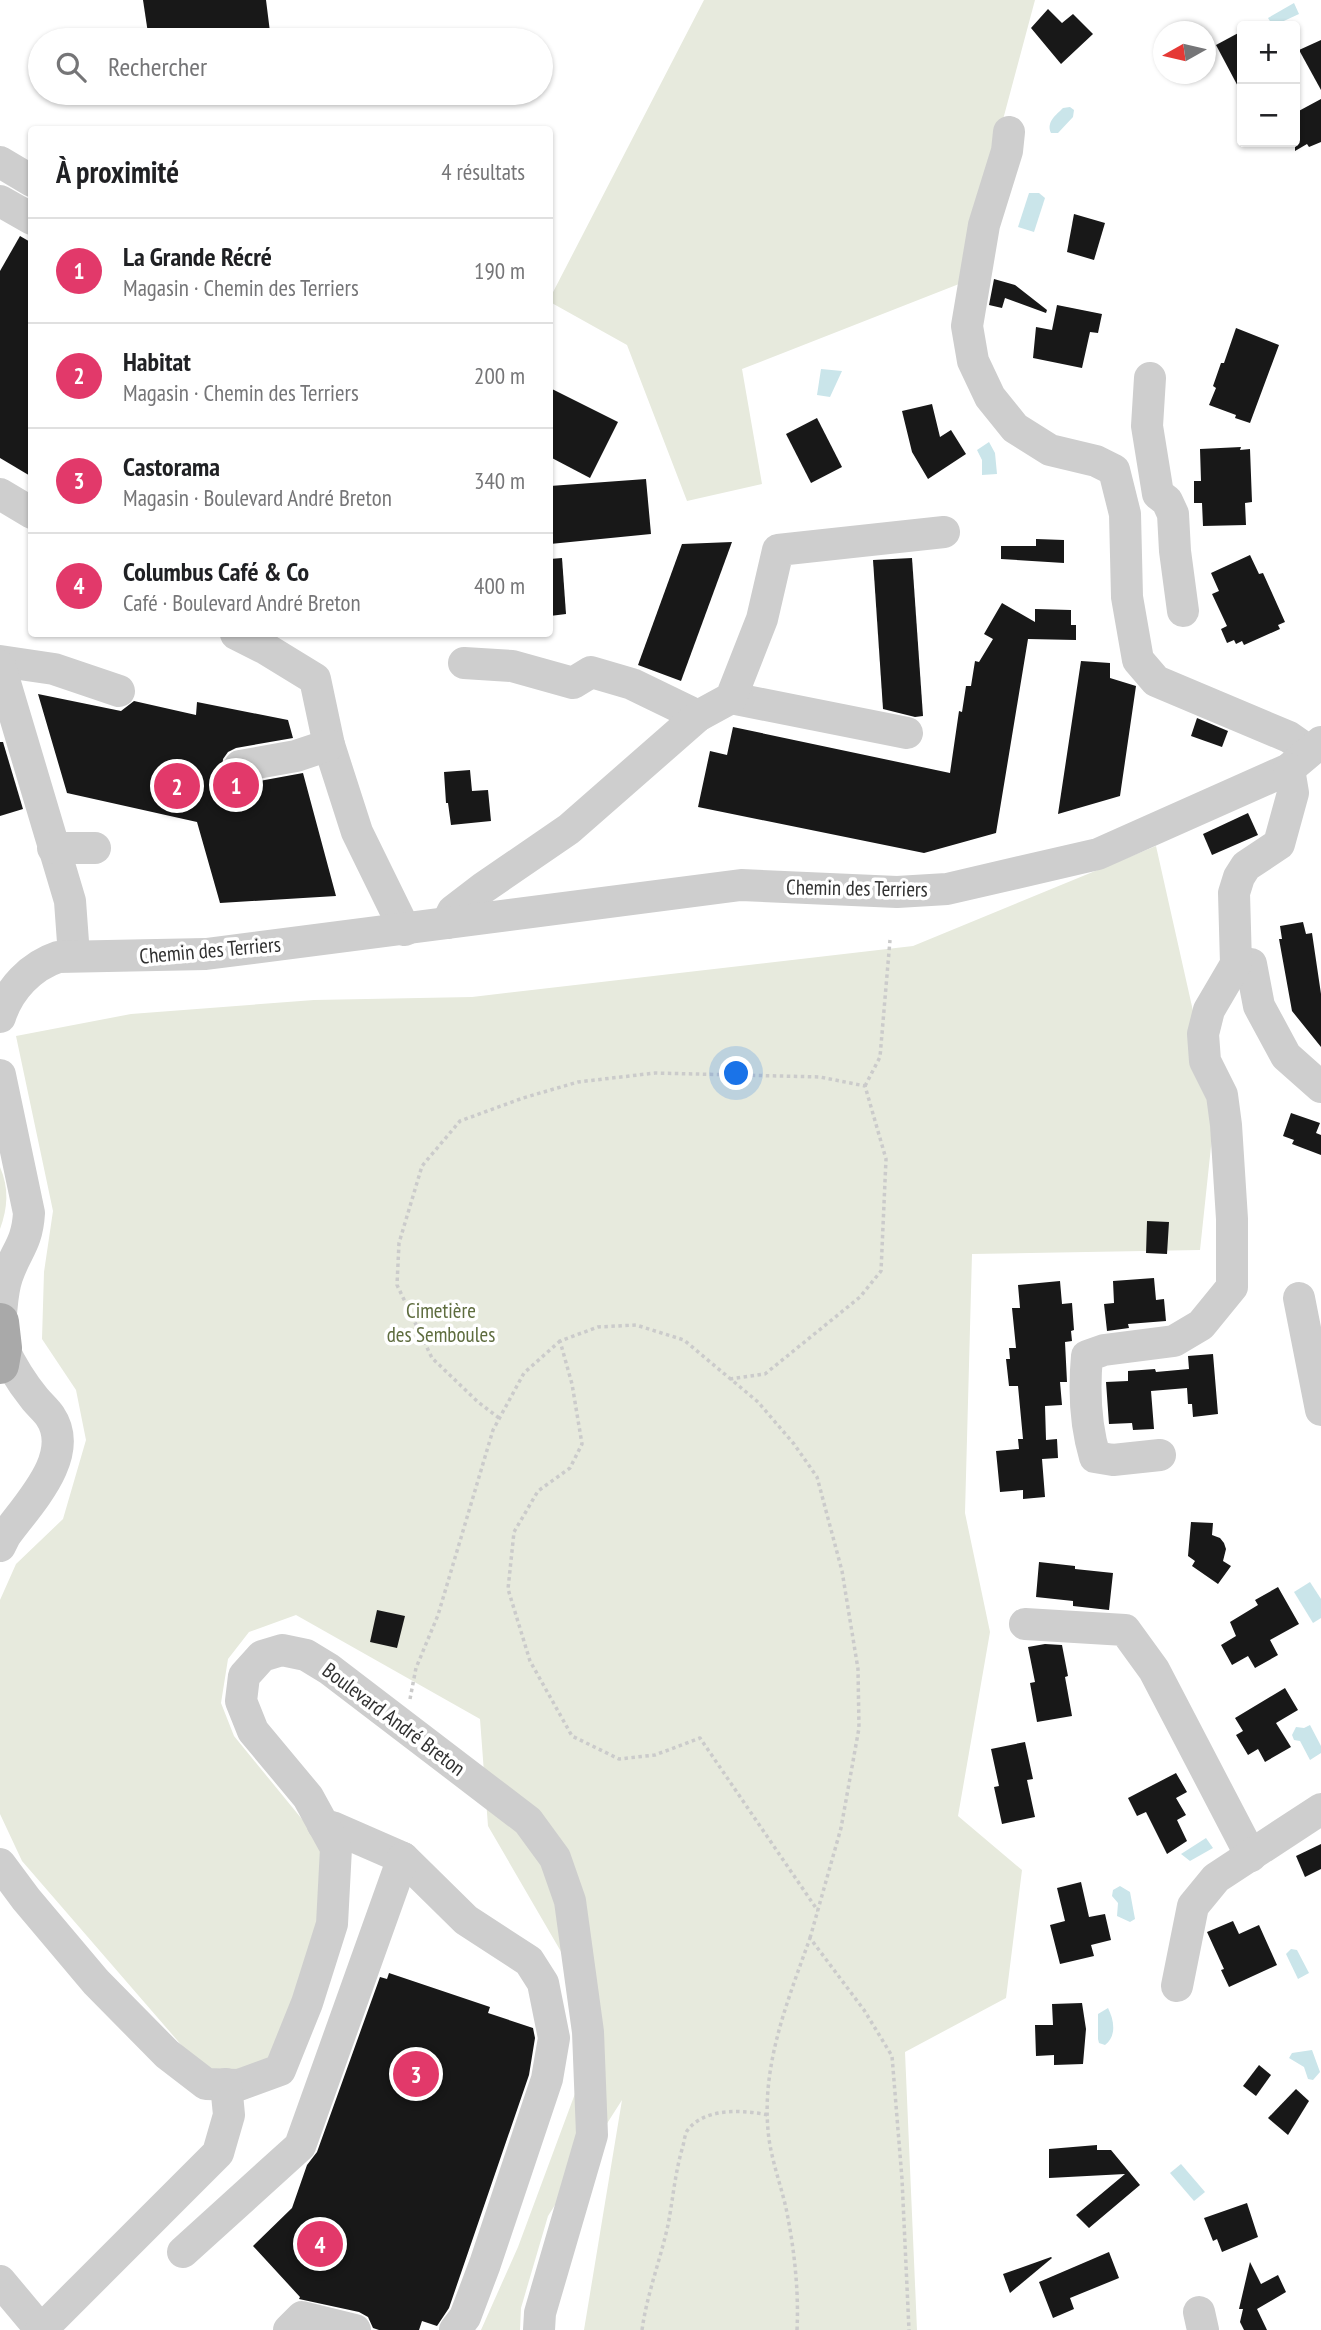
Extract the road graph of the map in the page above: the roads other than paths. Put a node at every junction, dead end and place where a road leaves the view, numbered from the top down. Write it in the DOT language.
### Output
graph roads {
  1 [pos="1009,132"];
  2 [pos="0,162"];
  3 [pos="28,179"];
  4 [pos="0,201"];
  5 [pos="28,217"];
  6 [pos="1150,379"];
  7 [pos="0,494"];
  8 [pos="28,511"];
  9 [pos="944,532"];
  10 [pos="1175,551"];
  11 [pos="1127,556"];
  12 [pos="1183,611"];
  13 [pos="242,637"];
  14 [pos="0,663"];
  15 [pos="464,663"];
  16 [pos="120,691"];
  17 [pos="731,698"];
  18 [pos="698,716"];
  19 [pos="907,733"];
  20 [pos="329,746"];
  21 [pos="1306,754"];
  22 [pos="240,766"];
  23 [pos="53,848"];
  24 [pos="95,848"];
  25 [pos="447,923"];
  26 [pos="405,930"];
  27 [pos="74,956"];
  28 [pos="1251,964"];
  29 [pos="33,969"];
  30 [pos="0,977"];
  31 [pos="1,1014"];
  32 [pos="0,1075"];
  33 [pos="1321,1087"];
  34 [pos="20,1166"];
  35 [pos="0,1245"];
  36 [pos="1299,1298"];
  37 [pos="1,1339"];
  38 [pos="0,1390"];
  39 [pos="40,1405"];
  40 [pos="1321,1410"];
  41 [pos="1160,1455"];
  42 [pos="0,1546"];
  43 [pos="1025,1624"];
  44 [pos="1321,1809"];
  45 [pos="323,1825"];
  46 [pos="1251,1856"];
  47 [pos="403,1858"];
  48 [pos="1,1869"];
  49 [pos="1177,1986"];
  50 [pos="226,2084"];
  51 [pos="183,2252"];
  52 [pos="0,2281"];
  53 [pos="41,2330"];
  54 [pos="289,2330"];
  55 [pos="355,2330"];
  56 [pos="455,2330"];
  57 [pos="539,2330"];
  1 -- 11 [label="street"];
  2 -- 3 [label="street"];
  4 -- 5 [label="street"];
  6 -- 10 [label="street"];
  7 -- 8 [label="street"];
  9 -- 17 [label="street"];
  10 -- 11 [label="street"];
  10 -- 12 [label="street"];
  11 -- 21 [label="street"];
  13 -- 20 [label="street"];
  14 -- 16 [label="street"];
  14 -- 23 [label="street"];
  15 -- 18 [label="street"];
  17 -- 18 [label="street"];
  17 -- 19 [label="street"];
  18 -- 25 [label="street"];
  20 -- 22 [label="street"];
  20 -- 26 [label="street"];
  21 -- 25 [label="street, Chemin des Terriers"];
  21 -- 41 [label="street"];
  23 -- 24 [label="street"];
  23 -- 27 [label="street"];
  25 -- 26 [label="street, Chemin des Terriers"];
  26 -- 27 [label="street, Chemin des Terriers"];
  27 -- 29 [label="street, Chemin des Terriers"];
  28 -- 33 [label="street"];
  29 -- 30 [label="street"];
  29 -- 31 [label="street, Chemin des Terriers"];
  30 -- 31 [label="street"];
  32 -- 34 [label="street"];
  34 -- 35 [label="street"];
  34 -- 37 [label="street"];
  36 -- 40 [label="street"];
  37 -- 39 [label="street"];
  38 -- 39 [label="street"];
  39 -- 42 [label="street"];
  43 -- 46 [label="street"];
  44 -- 46 [label="street"];
  45 -- 47 [label="street"];
  45 -- 50 [label="street, Boulevard André Breton"];
  45 -- 57 [label="street, Boulevard André Breton"];
  46 -- 49 [label="street"];
  47 -- 51 [label="street"];
  47 -- 56 [label="street"];
  48 -- 50 [label="street, Boulevard André Breton"];
  50 -- 53 [label="street"];
  52 -- 53 [label="street"];
  54 -- 55 [label="street"];
}
